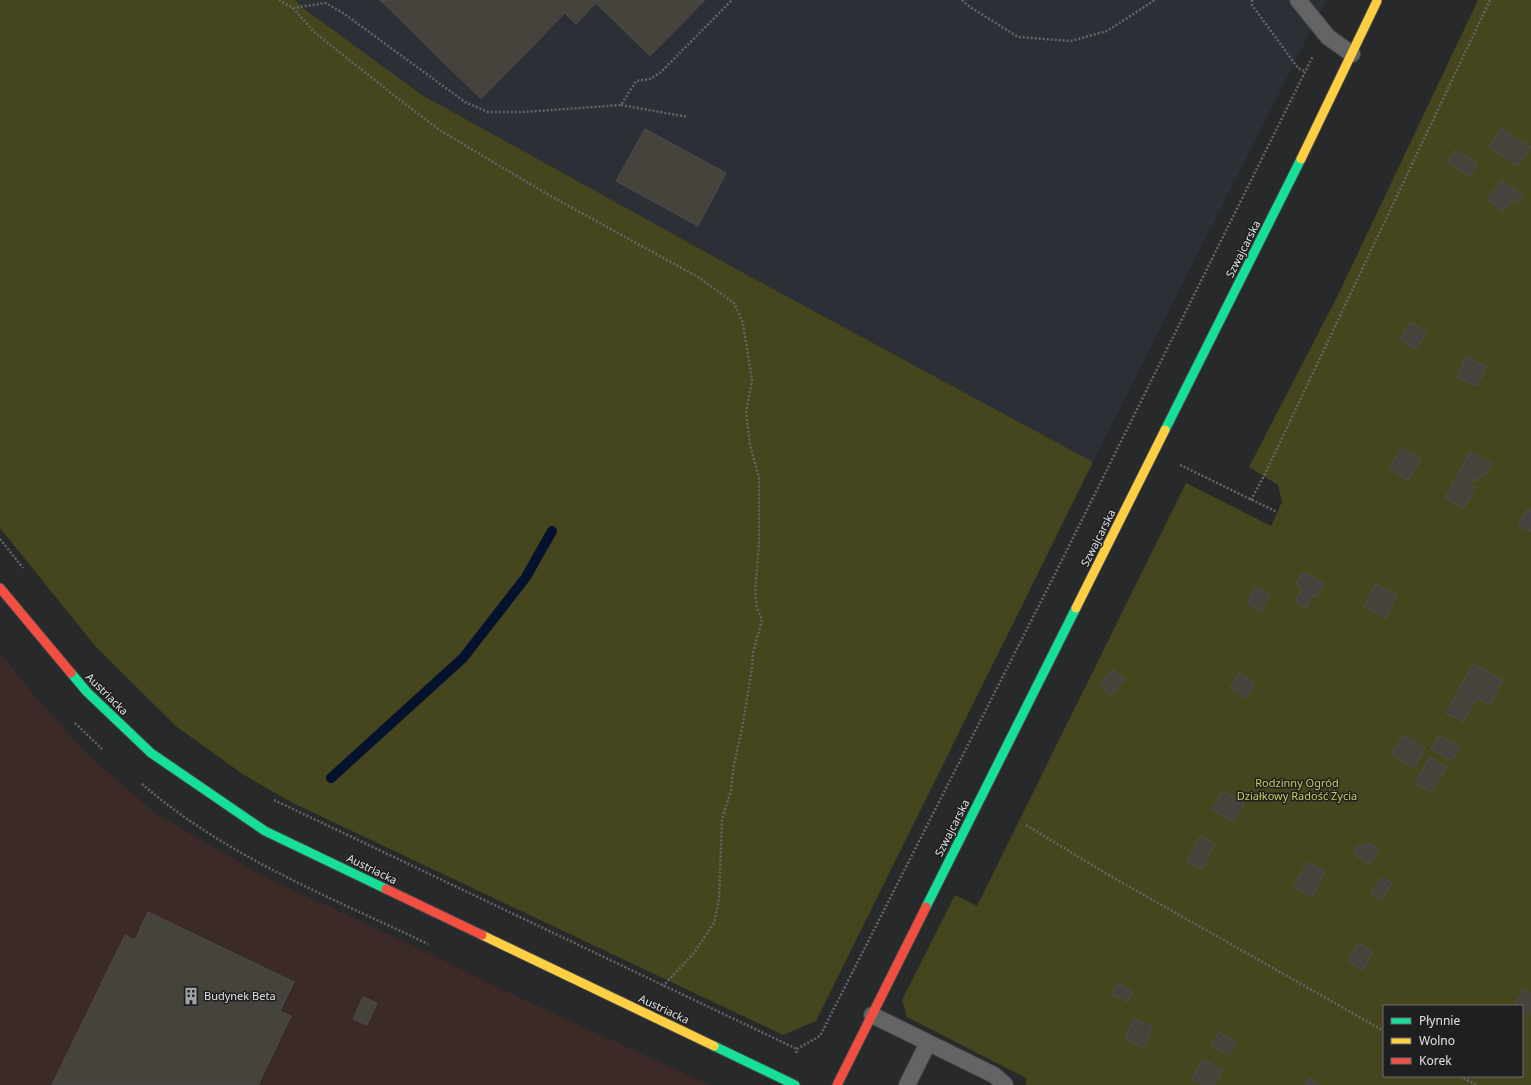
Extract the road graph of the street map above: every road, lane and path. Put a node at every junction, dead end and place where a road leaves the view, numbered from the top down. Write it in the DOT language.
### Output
graph roads {
  1 [pos="279,0"];
  2 [pos="732,0"];
  3 [pos="962,0"];
  4 [pos="1155,0"];
  5 [pos="1252,0"];
  6 [pos="1298,0"];
  7 [pos="1490,0"];
  8 [pos="1377,1"];
  9 [pos="293,8"];
  10 [pos="1352,54"];
  11 [pos="1311,58"];
  12 [pos="1304,71"];
  13 [pos="621,105"];
  14 [pos="688,117"];
  15 [pos="1154,452"];
  16 [pos="1251,500"];
  17 [pos="1277,512"];
  18 [pos="0,540"];
  19 [pos="25,570"];
  20 [pos="0,588"];
  21 [pos="269,798"];
  22 [pos="1026,825"];
  23 [pos="269,869"];
  24 [pos="436,947"];
  25 [pos="663,986"];
  26 [pos="872,1015"];
  27 [pos="1383,1030"];
  28 [pos="928,1043"];
  29 [pos="1462,1077"];
  30 [pos="795,1085"];
  31 [pos="837,1085"];
  32 [pos="907,1085"];
  33 [pos="1006,1085"];
  34 [pos="1476,1085"];
  1 -- 9 [label="path"];
  2 -- 13 [label="path"];
  3 -- 4 [label="path"];
  5 -- 12 [label="path"];
  6 -- 10 [label="lane"];
  7 -- 16 [label="path"];
  8 -- 10 [label="street, Szwajcarska"];
  9 -- 13 [label="path"];
  9 -- 25 [label="path"];
  10 -- 15 [label="street, Szwajcarska"];
  11 -- 12 [label="path"];
  12 -- 25 [label="path"];
  13 -- 14 [label="path"];
  15 -- 16 [label="path"];
  15 -- 26 [label="street, Szwajcarska"];
  16 -- 17 [label="path"];
  18 -- 19 [label="path"];
  20 -- 30 [label="street, Austriacka"];
  21 -- 25 [label="path"];
  22 -- 27 [label="path"];
  23 -- 24 [label="path"];
  26 -- 28 [label="lane"];
  26 -- 31 [label="street, Szwajcarska"];
  28 -- 32 [label="lane"];
  28 -- 33 [label="lane"];
  29 -- 34 [label="path"];
}
